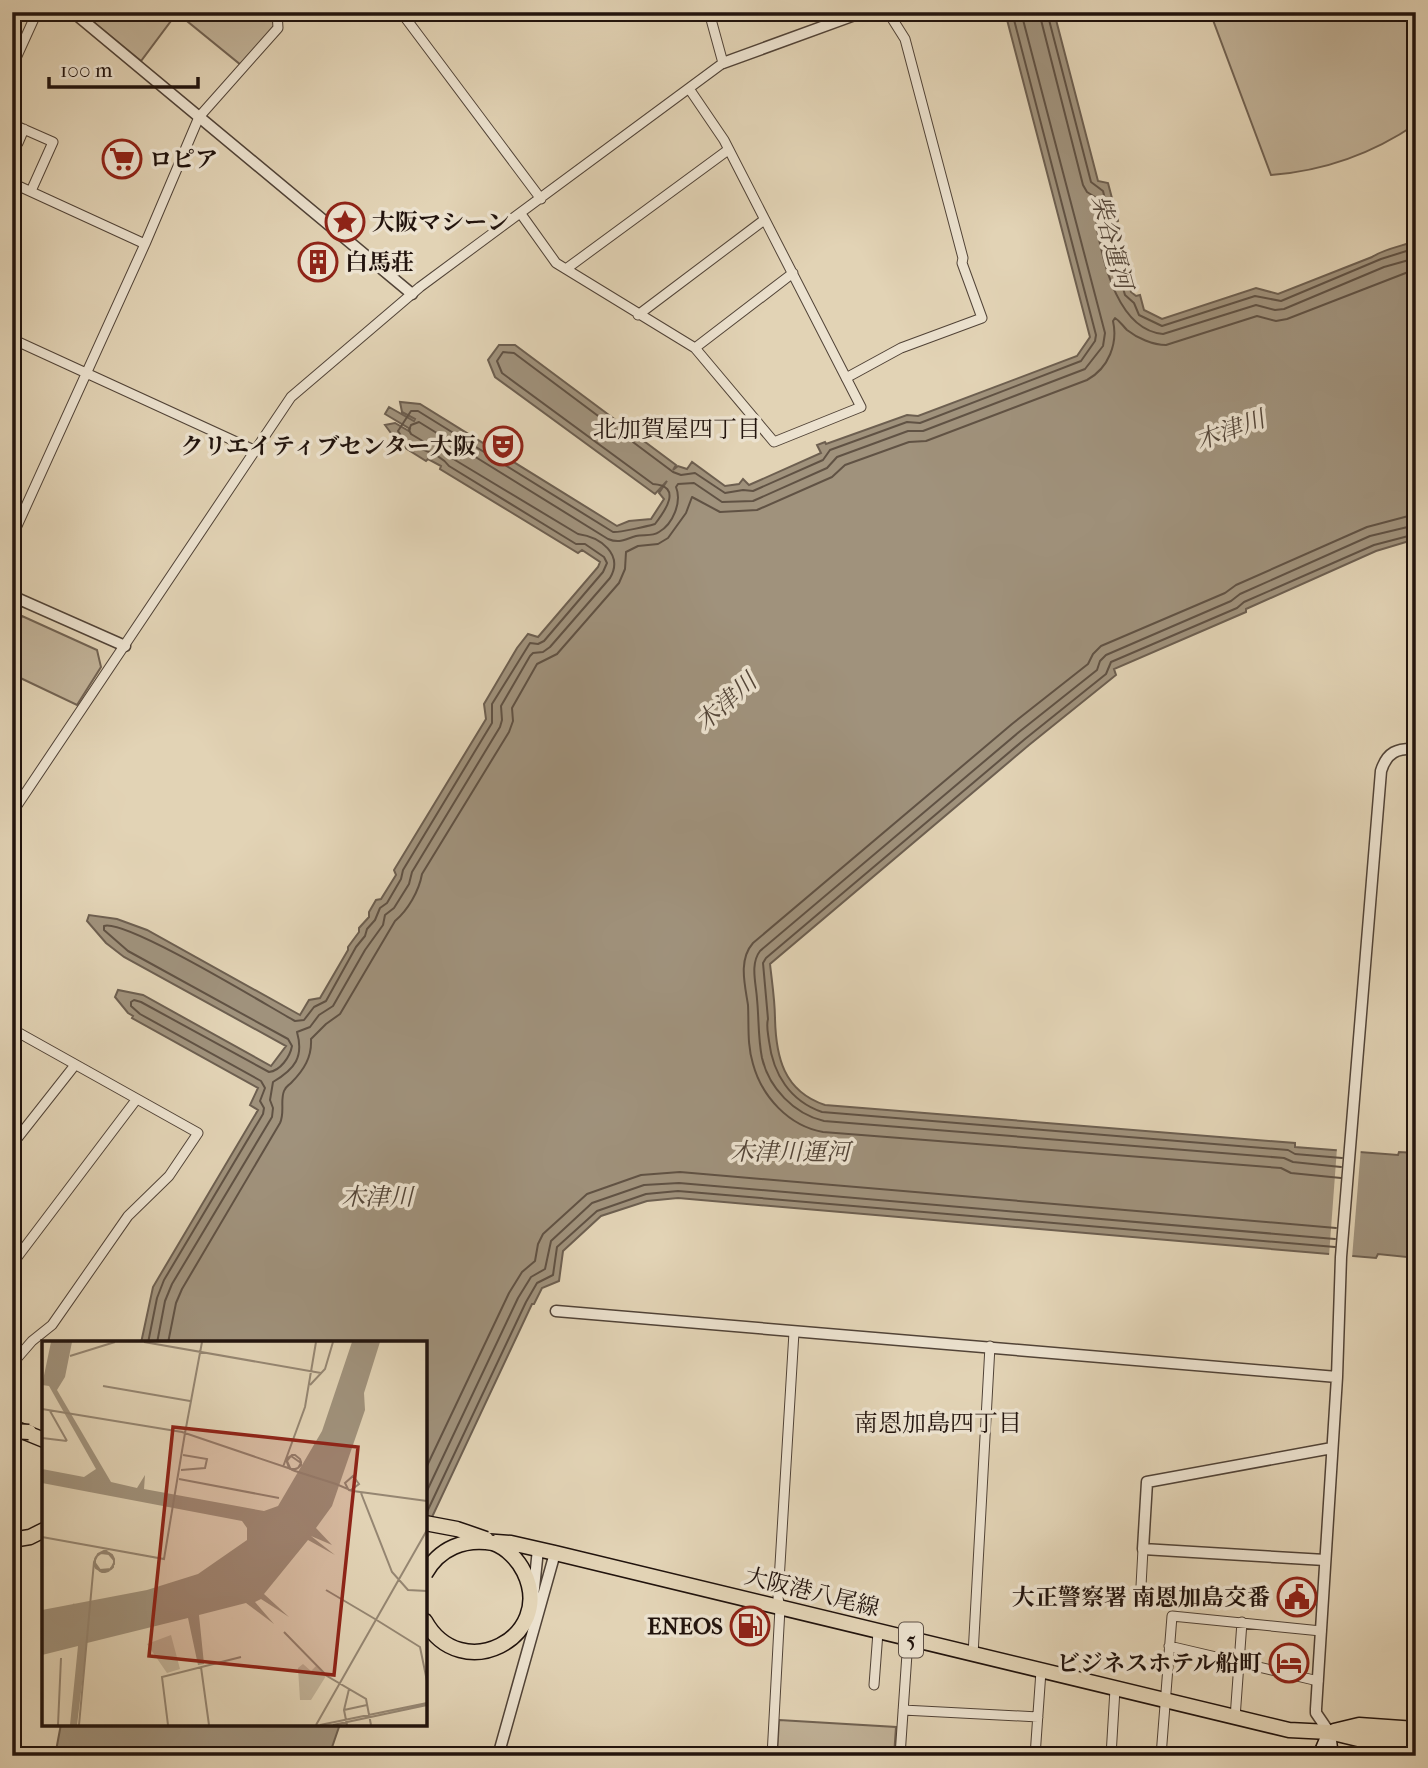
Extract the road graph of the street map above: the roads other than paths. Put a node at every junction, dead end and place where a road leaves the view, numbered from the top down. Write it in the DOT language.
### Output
graph roads {
  1 [pos="37,12"];
  2 [pos="74,12"];
  3 [pos="277,12"];
  4 [pos="401,12"];
  5 [pos="709,12"];
  6 [pos="863,12"];
  7 [pos="888,12"];
  8 [pos="723,63"];
  9 [pos="12,67"];
  10 [pos="690,90"];
  11 [pos="200,117"];
  12 [pos="12,124"];
  13 [pos="24,129"];
  14 [pos="18,143"];
  15 [pos="728,150"];
  16 [pos="12,183"];
  17 [pos="31,191"];
  18 [pos="541,199"];
  19 [pos="521,214"];
  20 [pos="764,220"];
  21 [pos="145,244"];
  22 [pos="566,269"];
  23 [pos="793,273"];
  24 [pos="412,294"];
  25 [pos="638,315"];
  26 [pos="12,339"];
  27 [pos="695,348"];
  28 [pos="87,373"];
  29 [pos="846,378"];
  30 [pos="254,450"];
  31 [pos="12,537"];
  32 [pos="12,596"];
  33 [pos="125,646"];
  34 [pos="1416,749"];
  35 [pos="13,810"];
  36 [pos="12,1029"];
  37 [pos="75,1065"];
  38 [pos="136,1100"];
  39 [pos="12,1144"];
  40 [pos="12,1264"];
  41 [pos="556,1311"];
  42 [pos="794,1332"];
  43 [pos="990,1346"];
  44 [pos="12,1364"];
  45 [pos="1337,1377"];
  46 [pos="12,1430"];
  47 [pos="42,1438"];
  48 [pos="42,1438"];
  49 [pos="1332,1448"];
  50 [pos="427,1523"];
  51 [pos="42,1532"];
  52 [pos="12,1540"];
  53 [pos="538,1549"];
  54 [pos="1143,1549"];
  55 [pos="555,1553"];
  56 [pos="1325,1560"];
  57 [pos="427,1572"];
  58 [pos="427,1572"];
  59 [pos="1141,1586"];
  60 [pos="780,1608"];
  61 [pos="1242,1622"];
  62 [pos="427,1623"];
  63 [pos="427,1623"];
  64 [pos="1321,1631"];
  65 [pos="878,1632"];
  66 [pos="908,1639"];
  67 [pos="1169,1646"];
  68 [pos="973,1655"];
  69 [pos="525,1659"];
  70 [pos="1239,1663"];
  71 [pos="1041,1671"];
  72 [pos="1318,1681"];
  73 [pos="874,1685"];
  74 [pos="1115,1689"];
  75 [pos="1165,1701"];
  76 [pos="903,1710"];
  77 [pos="1038,1717"];
  78 [pos="1235,1717"];
  79 [pos="1416,1729"];
  80 [pos="1329,1732"];
  81 [pos="1416,1743"];
  82 [pos="1381,1748"];
  83 [pos="900,1755"];
  84 [pos="498,1756"];
  85 [pos="772,1756"];
  86 [pos="922,1756"];
  87 [pos="1035,1756"];
  88 [pos="1111,1756"];
  89 [pos="1161,1756"];
  90 [pos="1319,1756"];
  91 [pos="1332,1756"];
  1 -- 9 [label="street"];
  2 -- 11 [label="street"];
  3 -- 11 [label="street"];
  4 -- 18 [label="street"];
  5 -- 8 [label="street"];
  6 -- 8 [label="street"];
  7 -- 29 [label="street"];
  8 -- 10 [label="street"];
  10 -- 15 [label="street"];
  10 -- 18 [label="street"];
  11 -- 21 [label="street"];
  11 -- 24 [label="street"];
  12 -- 13 [label="street"];
  13 -- 14 [label="street"];
  13 -- 17 [label="street"];
  15 -- 20 [label="street"];
  15 -- 22 [label="street"];
  16 -- 17 [label="street"];
  17 -- 21 [label="street"];
  18 -- 19 [label="street"];
  19 -- 22 [label="street"];
  19 -- 24 [label="street"];
  20 -- 23 [label="street"];
  20 -- 25 [label="street"];
  21 -- 28 [label="street"];
  22 -- 25 [label="street"];
  23 -- 27 [label="street"];
  23 -- 29 [label="street"];
  24 -- 30 [label="street"];
  25 -- 27 [label="street"];
  26 -- 28 [label="street"];
  27 -- 29 [label="street"];
  28 -- 30 [label="street"];
  28 -- 31 [label="street"];
  30 -- 33 [label="street"];
  32 -- 33 [label="street"];
  33 -- 35 [label="street"];
  34 -- 45 [label="street"];
  36 -- 37 [label="street"];
  37 -- 38 [label="street"];
  37 -- 39 [label="street"];
  38 -- 40 [label="street"];
  38 -- 44 [label="street"];
  41 -- 42 [label="street"];
  42 -- 43 [label="street"];
  42 -- 60 [label="street"];
  43 -- 45 [label="street"];
  43 -- 68 [label="street"];
  45 -- 49 [label="street"];
  46 -- 47 [label="main road"];
  46 -- 48 [label="main road, bridge"];
  49 -- 54 [label="street"];
  49 -- 56 [label="street"];
  50 -- 62 [label="main road, 大阪港八尾線 / 5, bridge"];
  51 -- 52 [label="main road"];
  53 -- 55 [label="main road, 大阪港八尾線 / 5"];
  53 -- 58 [label="main road, 大阪港八尾線 / 5, bridge"];
  53 -- 69 [label="street"];
  54 -- 56 [label="street"];
  54 -- 59 [label="street"];
  55 -- 60 [label="main road, 大阪港八尾線 / 5"];
  55 -- 69 [label="street"];
  56 -- 64 [label="street"];
  57 -- 63 [label="main road, 大阪港八尾線 / 5, bridge"];
  60 -- 65 [label="main road, 大阪港八尾線 / 5"];
  60 -- 85 [label="street"];
  61 -- 64 [label="street"];
  61 -- 67 [label="street"];
  61 -- 70 [label="street"];
  64 -- 72 [label="street"];
  65 -- 66 [label="main road, 大阪港八尾線 / 5"];
  65 -- 73 [label="street"];
  66 -- 68 [label="main road, 大阪港八尾線 / 5"];
  66 -- 76 [label="street"];
  67 -- 70 [label="street"];
  67 -- 75 [label="street"];
  68 -- 71 [label="main road, 大阪港八尾線 / 5"];
  69 -- 84 [label="street"];
  70 -- 72 [label="street"];
  70 -- 78 [label="street"];
  71 -- 74 [label="main road, 大阪港八尾線 / 5"];
  71 -- 77 [label="street"];
  72 -- 80 [label="street"];
  74 -- 75 [label="main road, 大阪港八尾線 / 5"];
  74 -- 88 [label="street"];
  75 -- 78 [label="main road, 大阪港八尾線 / 5"];
  75 -- 89 [label="street"];
  76 -- 77 [label="street"];
  76 -- 83 [label="street"];
  77 -- 87 [label="street"];
  78 -- 80 [label="main road, 大阪港八尾線 / 5"];
  79 -- 80 [label="main road, 大阪港八尾線 / 5"];
  80 -- 82 [label="main road, 大阪港八尾線 / 5"];
  80 -- 90 [label="main road"];
  80 -- 91 [label="main road"];
  81 -- 82 [label="main road, 大阪港八尾線 / 5"];
  83 -- 86 [label="street"];
}
